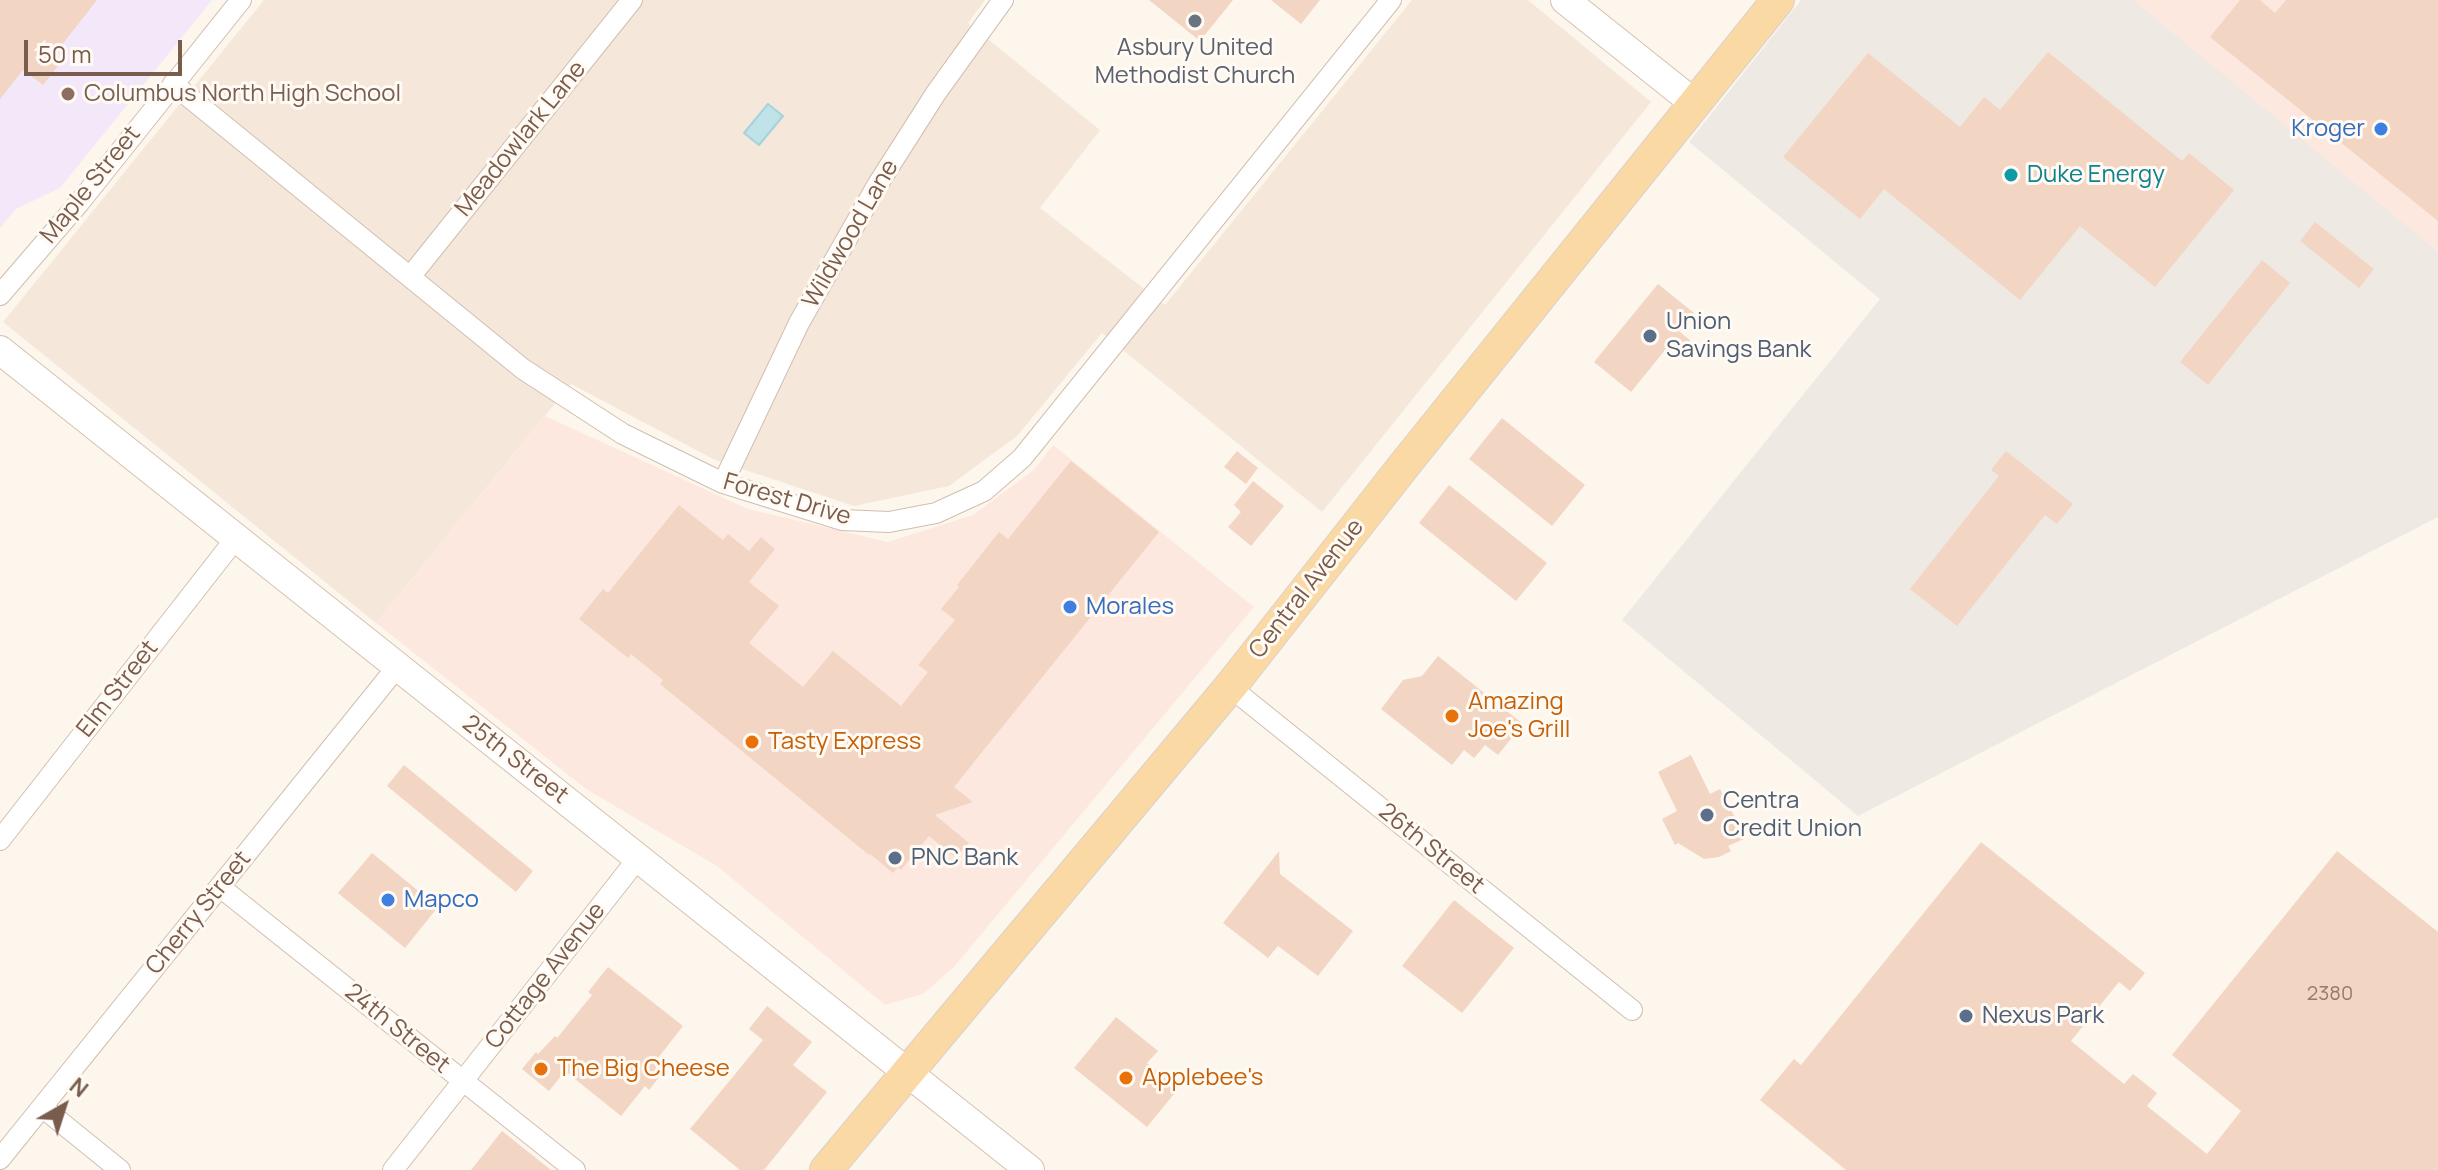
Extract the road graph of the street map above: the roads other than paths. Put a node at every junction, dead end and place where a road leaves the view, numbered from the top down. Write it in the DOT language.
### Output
graph roads {
  1 [pos="241,0"];
  2 [pos="632,0"];
  3 [pos="1003,0"];
  4 [pos="1391,0"];
  5 [pos="1565,0"];
  6 [pos="1778,0"];
  7 [pos="173,84"];
  8 [pos="1694,103"];
  9 [pos="410,277"];
  10 [pos="0,295"];
  11 [pos="0,350"];
  12 [pos="723,483"];
  13 [pos="236,538"];
  14 [pos="397,667"];
  15 [pos="1230,687"];
  16 [pos="0,840"];
  17 [pos="639,857"];
  18 [pos="220,887"];
  19 [pos="1632,1010"];
  20 [pos="908,1073"];
  21 [pos="463,1081"];
  22 [pos="42,1107"];
  23 [pos="0,1159"];
  24 [pos="120,1170"];
  25 [pos="393,1170"];
  26 [pos="575,1170"];
  27 [pos="826,1170"];
  28 [pos="1030,1170"];
  1 -- 7 [label="street, Maple Street"];
  2 -- 9 [label="street, Meadowlark Lane"];
  3 -- 12 [label="street, Wildwood Lane"];
  4 -- 12 [label="street, Forest Drive"];
  5 -- 8 [label="main road"];
  6 -- 8 [label="main road, Central Avenue"];
  7 -- 9 [label="street, Forest Drive"];
  7 -- 10 [label="street, Maple Street"];
  8 -- 15 [label="main road, Central Avenue"];
  9 -- 12 [label="street, Forest Drive"];
  11 -- 13 [label="main road, 25th Street"];
  13 -- 14 [label="main road, 25th Street"];
  13 -- 16 [label="street, Elm Street"];
  14 -- 17 [label="main road, 25th Street"];
  14 -- 18 [label="street, Cherry Street"];
  15 -- 19 [label="street, 26th Street"];
  15 -- 20 [label="main road, Central Avenue"];
  17 -- 20 [label="main road, 25th Street"];
  17 -- 21 [label="street, Cottage Avenue"];
  18 -- 21 [label="street, 24th Street"];
  18 -- 22 [label="street, Cherry Street"];
  20 -- 27 [label="main road, Central Avenue"];
  20 -- 28 [label="main road, 25th Street"];
  21 -- 25 [label="street, Cottage Avenue"];
  21 -- 26 [label="street, 24th Street"];
  22 -- 23 [label="street, Cherry Street"];
  22 -- 24 [label="street"];
}
